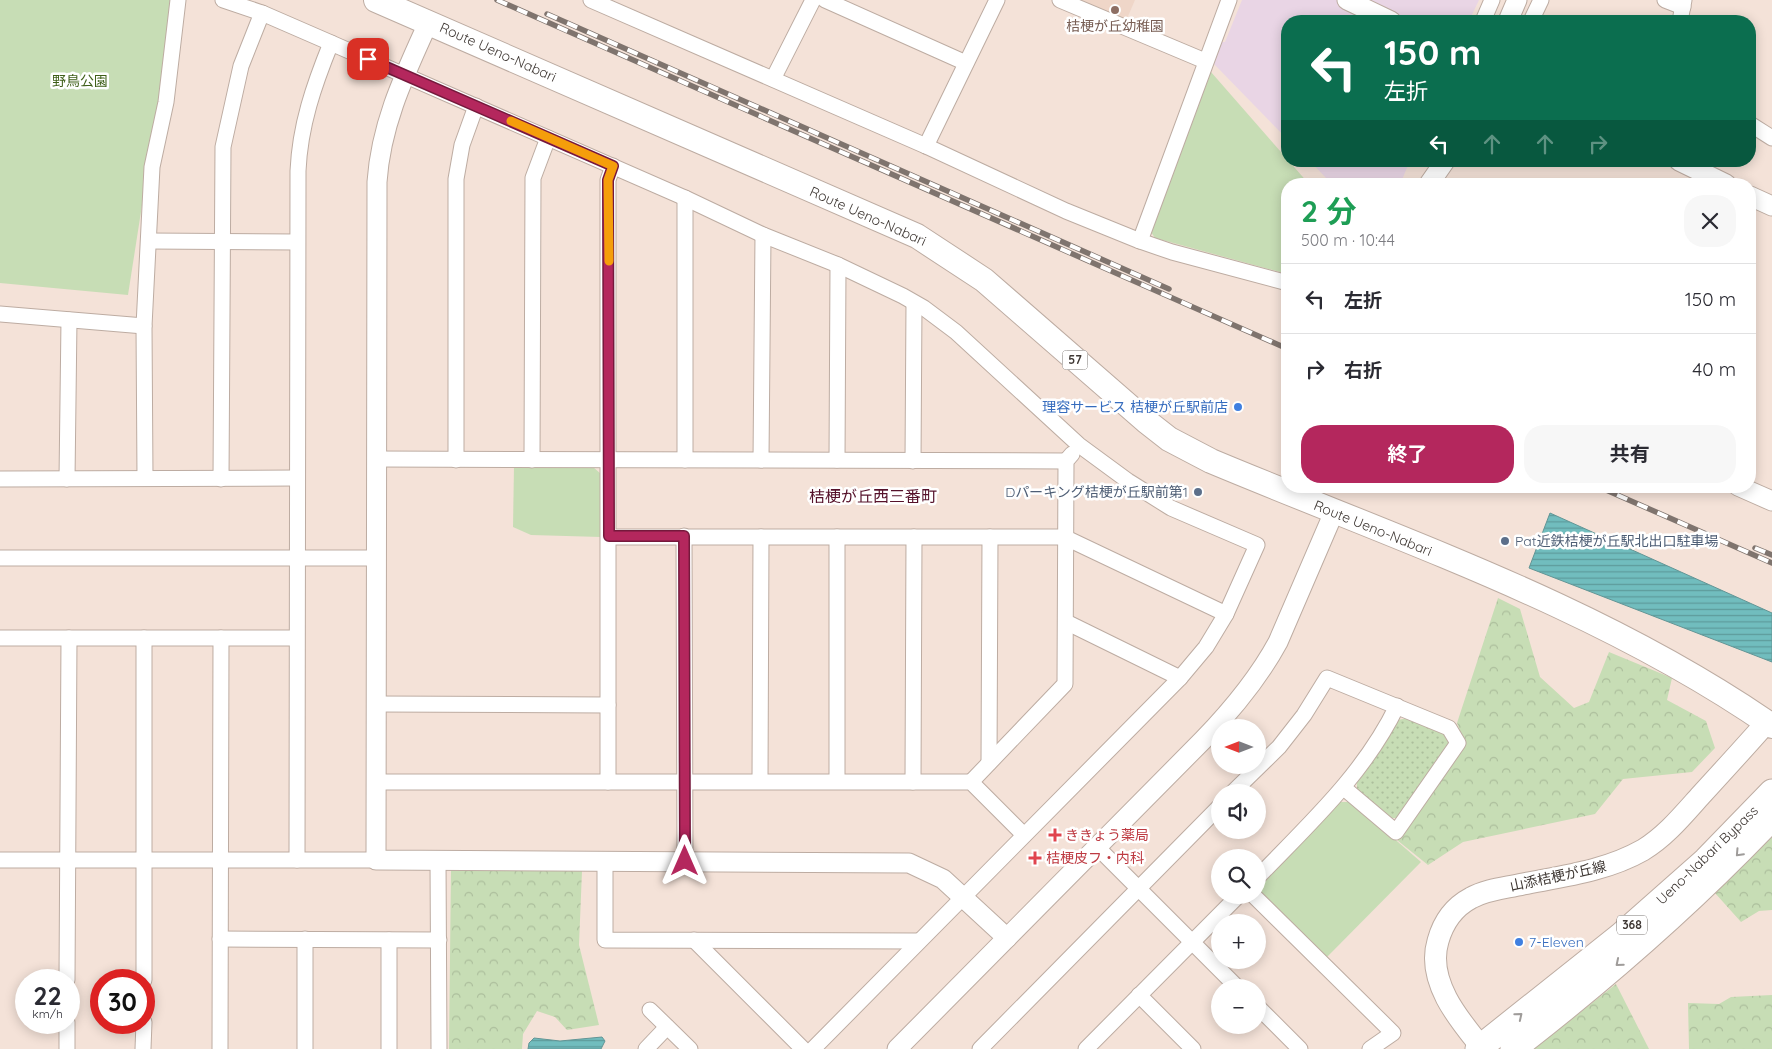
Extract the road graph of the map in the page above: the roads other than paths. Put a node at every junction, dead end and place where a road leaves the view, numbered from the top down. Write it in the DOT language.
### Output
graph roads {
  1 [pos="178,0"];
  2 [pos="223,0"];
  3 [pos="376,0"];
  4 [pos="590,0"];
  5 [pos="813,0"];
  6 [pos="825,0"];
  7 [pos="997,0"];
  8 [pos="1060,0"];
  9 [pos="1229,0"];
  10 [pos="1347,0"];
  11 [pos="1492,0"];
  12 [pos="1517,0"];
  13 [pos="1541,0"];
  14 [pos="1664,0"];
  15 [pos="1682,10"];
  16 [pos="262,13"];
  17 [pos="1378,15"];
  18 [pos="1486,15"];
  19 [pos="1511,15"];
  20 [pos="1534,15"];
  21 [pos="429,21"];
  22 [pos="331,43"];
  23 [pos="1205,61"];
  24 [pos="966,63"];
  25 [pos="404,75"];
  26 [pos="773,80"];
  27 [pos="476,106"];
  28 [pos="1756,128"];
  29 [pos="548,138"];
  30 [pos="1772,138"];
  31 [pos="926,146"];
  32 [pos="613,166"];
  33 [pos="1441,167"];
  34 [pos="1692,167"];
  35 [pos="1433,178"];
  36 [pos="1714,178"];
  37 [pos="685,198"];
  38 [pos="763,235"];
  39 [pos="149,241"];
  40 [pos="1140,241"];
  41 [pos="222,242"];
  42 [pos="297,242"];
  43 [pos="838,265"];
  44 [pos="1281,281"];
  45 [pos="914,303"];
  46 [pos="0,314"];
  47 [pos="69,320"];
  48 [pos="144,326"];
  49 [pos="1079,445"];
  50 [pos="377,460"];
  51 [pos="456,460"];
  52 [pos="532,460"];
  53 [pos="609,460"];
  54 [pos="685,460"];
  55 [pos="761,460"];
  56 [pos="837,460"];
  57 [pos="913,461"];
  58 [pos="1066,461"];
  59 [pos="67,478"];
  60 [pos="145,478"];
  61 [pos="221,478"];
  62 [pos="297,478"];
  63 [pos="0,479"];
  64 [pos="1281,490"];
  65 [pos="1288,493"];
  66 [pos="1754,493"];
  67 [pos="1772,501"];
  68 [pos="1334,512"];
  69 [pos="609,536"];
  70 [pos="684,536"];
  71 [pos="761,537"];
  72 [pos="836,537"];
  73 [pos="914,537"];
  74 [pos="990,537"];
  75 [pos="1064,537"];
  76 [pos="0,558"];
  77 [pos="297,558"];
  78 [pos="377,558"];
  79 [pos="1226,614"];
  80 [pos="1066,622"];
  81 [pos="0,638"];
  82 [pos="69,638"];
  83 [pos="144,638"];
  84 [pos="221,638"];
  85 [pos="296,638"];
  86 [pos="1180,678"];
  87 [pos="376,704"];
  88 [pos="608,705"];
  89 [pos="1397,706"];
  90 [pos="1770,722"];
  91 [pos="988,763"];
  92 [pos="684,781"];
  93 [pos="760,781"];
  94 [pos="836,781"];
  95 [pos="376,782"];
  96 [pos="608,782"];
  97 [pos="913,782"];
  98 [pos="971,782"];
  99 [pos="1242,784"];
  100 [pos="1344,788"];
  101 [pos="1772,792"];
  102 [pos="1211,815"];
  103 [pos="1772,818"];
  104 [pos="1024,835"];
  105 [pos="1097,847"];
  106 [pos="0,860"];
  107 [pos="68,860"];
  108 [pos="144,860"];
  109 [pos="297,860"];
  110 [pos="376,860"];
  111 [pos="438,860"];
  112 [pos="220,861"];
  113 [pos="605,861"];
  114 [pos="685,861"];
  115 [pos="1266,869"];
  116 [pos="1139,889"];
  117 [pos="965,897"];
  118 [pos="1231,904"];
  119 [pos="1262,904"];
  120 [pos="1007,938"];
  121 [pos="305,939"];
  122 [pos="220,940"];
  123 [pos="389,940"];
  124 [pos="439,940"];
  125 [pos="694,940"];
  126 [pos="919,941"];
  127 [pos="1193,942"];
  128 [pos="67,969"];
  129 [pos="144,969"];
  130 [pos="1229,979"];
  131 [pos="1139,995"];
  132 [pos="650,1010"];
  133 [pos="1266,1014"];
  134 [pos="667,1027"];
  135 [pos="67,1034"];
  136 [pos="144,1034"];
  137 [pos="1480,1048"];
  138 [pos="67,1049"];
  139 [pos="144,1049"];
  140 [pos="220,1049"];
  141 [pos="305,1049"];
  142 [pos="389,1049"];
  143 [pos="439,1049"];
  144 [pos="646,1049"];
  145 [pos="690,1049"];
  146 [pos="804,1049"];
  147 [pos="813,1049"];
  148 [pos="897,1049"];
  149 [pos="980,1049"];
  150 [pos="1086,1049"];
  151 [pos="1193,1049"];
  152 [pos="1300,1049"];
  153 [pos="1370,1049"];
  154 [pos="1513,1049"];
  1 -- 39 [label="street"];
  2 -- 16 [label="street"];
  3 -- 21 [label="main road, Route Ueno-Nabari / 57"];
  4 -- 26 [label="street"];
  5 -- 26 [label="street"];
  6 -- 24 [label="street"];
  7 -- 24 [label="street"];
  8 -- 23 [label="street"];
  9 -- 23 [label="street"];
  10 -- 17 [label="street"];
  11 -- 18 [label="street"];
  12 -- 19 [label="street"];
  13 -- 20 [label="street"];
  14 -- 15 [label="street"];
  16 -- 22 [label="street"];
  16 -- 41 [label="street"];
  21 -- 25 [label="street"];
  21 -- 64 [label="main road, Route Ueno-Nabari / 57"];
  22 -- 25 [label="street"];
  22 -- 42 [label="street"];
  23 -- 40 [label="street"];
  24 -- 31 [label="street"];
  25 -- 27 [label="street"];
  25 -- 50 [label="street"];
  26 -- 31 [label="street"];
  27 -- 29 [label="street"];
  27 -- 51 [label="street"];
  28 -- 30 [label="street"];
  29 -- 32 [label="street"];
  29 -- 52 [label="street"];
  31 -- 40 [label="street"];
  32 -- 37 [label="street"];
  32 -- 53 [label="street"];
  33 -- 35 [label="street"];
  34 -- 36 [label="street"];
  37 -- 38 [label="street"];
  37 -- 54 [label="street"];
  38 -- 43 [label="street"];
  38 -- 55 [label="street"];
  39 -- 41 [label="street"];
  39 -- 48 [label="street"];
  40 -- 44 [label="street"];
  41 -- 42 [label="street"];
  41 -- 61 [label="street"];
  42 -- 62 [label="street"];
  43 -- 45 [label="street"];
  43 -- 56 [label="street"];
  45 -- 49 [label="street"];
  45 -- 57 [label="street"];
  46 -- 47 [label="street"];
  47 -- 48 [label="street"];
  47 -- 59 [label="street"];
  48 -- 60 [label="street"];
  49 -- 58 [label="street"];
  49 -- 79 [label="street"];
  50 -- 51 [label="street"];
  50 -- 78 [label="street"];
  51 -- 52 [label="street"];
  52 -- 53 [label="street"];
  53 -- 54 [label="street"];
  53 -- 69 [label="street"];
  54 -- 55 [label="street"];
  55 -- 56 [label="street"];
  56 -- 57 [label="street"];
  57 -- 58 [label="street"];
  58 -- 75 [label="street"];
  59 -- 60 [label="street"];
  59 -- 63 [label="street"];
  60 -- 61 [label="street"];
  61 -- 62 [label="street"];
  62 -- 77 [label="street"];
  65 -- 68 [label="main road, Route Ueno-Nabari / 57"];
  66 -- 67 [label="street"];
  68 -- 90 [label="main road, Route Ueno-Nabari / 57"];
  68 -- 105 [label="street"];
  69 -- 70 [label="street"];
  69 -- 88 [label="street"];
  70 -- 71 [label="street"];
  70 -- 92 [label="street"];
  71 -- 72 [label="street"];
  71 -- 93 [label="street"];
  72 -- 73 [label="street"];
  72 -- 94 [label="street"];
  73 -- 74 [label="street"];
  73 -- 97 [label="street"];
  74 -- 75 [label="street"];
  74 -- 91 [label="street"];
  75 -- 79 [label="street"];
  75 -- 80 [label="street"];
  76 -- 77 [label="street"];
  77 -- 78 [label="street"];
  77 -- 85 [label="street"];
  78 -- 87 [label="street"];
  79 -- 86 [label="street"];
  80 -- 86 [label="street"];
  80 -- 91 [label="street"];
  81 -- 82 [label="street"];
  82 -- 83 [label="street"];
  82 -- 107 [label="street"];
  83 -- 84 [label="street"];
  83 -- 108 [label="street"];
  84 -- 85 [label="street"];
  84 -- 112 [label="street"];
  85 -- 109 [label="street"];
  86 -- 104 [label="street"];
  87 -- 88 [label="street"];
  87 -- 95 [label="street"];
  88 -- 96 [label="street"];
  89 -- 99 [label="street"];
  89 -- 100 [label="street"];
  89 -- 100 [label="street"];
  90 -- 137 [label="main road, 山添桔梗が丘線"];
  91 -- 98 [label="street"];
  92 -- 93 [label="street"];
  92 -- 96 [label="street"];
  92 -- 114 [label="street"];
  93 -- 94 [label="street"];
  94 -- 97 [label="street"];
  95 -- 96 [label="street"];
  95 -- 110 [label="street"];
  97 -- 98 [label="street"];
  98 -- 104 [label="street"];
  100 -- 115 [label="street"];
  137 -- 101 [label="highway, Ueno-Nabari Bypass / 368, one-way"];
  102 -- 116 [label="street"];
  103 -- 154 [label="highway, Ueno-Nabari Bypass / 368, one-way"];
  104 -- 117 [label="street"];
  105 -- 116 [label="street"];
  105 -- 120 [label="street"];
  106 -- 107 [label="street"];
  107 -- 108 [label="street"];
  107 -- 128 [label="street"];
  108 -- 112 [label="street"];
  108 -- 129 [label="street"];
  109 -- 110 [label="street"];
  109 -- 112 [label="street"];
  110 -- 111 [label="street"];
  111 -- 113 [label="street"];
  111 -- 124 [label="street"];
  112 -- 122 [label="street"];
  113 -- 114 [label="street"];
  113 -- 125 [label="street"];
  114 -- 117 [label="street"];
  116 -- 127 [label="street"];
  116 -- 149 [label="street"];
  117 -- 120 [label="street"];
  117 -- 126 [label="street"];
  118 -- 127 [label="street"];
  119 -- 153 [label="street"];
  120 -- 148 [label="street"];
  121 -- 122 [label="street"];
  121 -- 123 [label="street"];
  121 -- 141 [label="street"];
  122 -- 140 [label="street"];
  123 -- 124 [label="street"];
  123 -- 142 [label="street"];
  124 -- 143 [label="street"];
  125 -- 126 [label="street"];
  125 -- 146 [label="street"];
  126 -- 147 [label="street"];
  127 -- 130 [label="street"];
  127 -- 131 [label="street"];
  131 -- 150 [label="street"];
  131 -- 151 [label="street"];
  132 -- 134 [label="street"];
  133 -- 152 [label="street"];
  134 -- 144 [label="street"];
  134 -- 145 [label="street"];
  135 -- 138 [label="street"];
  136 -- 139 [label="street"];
}
